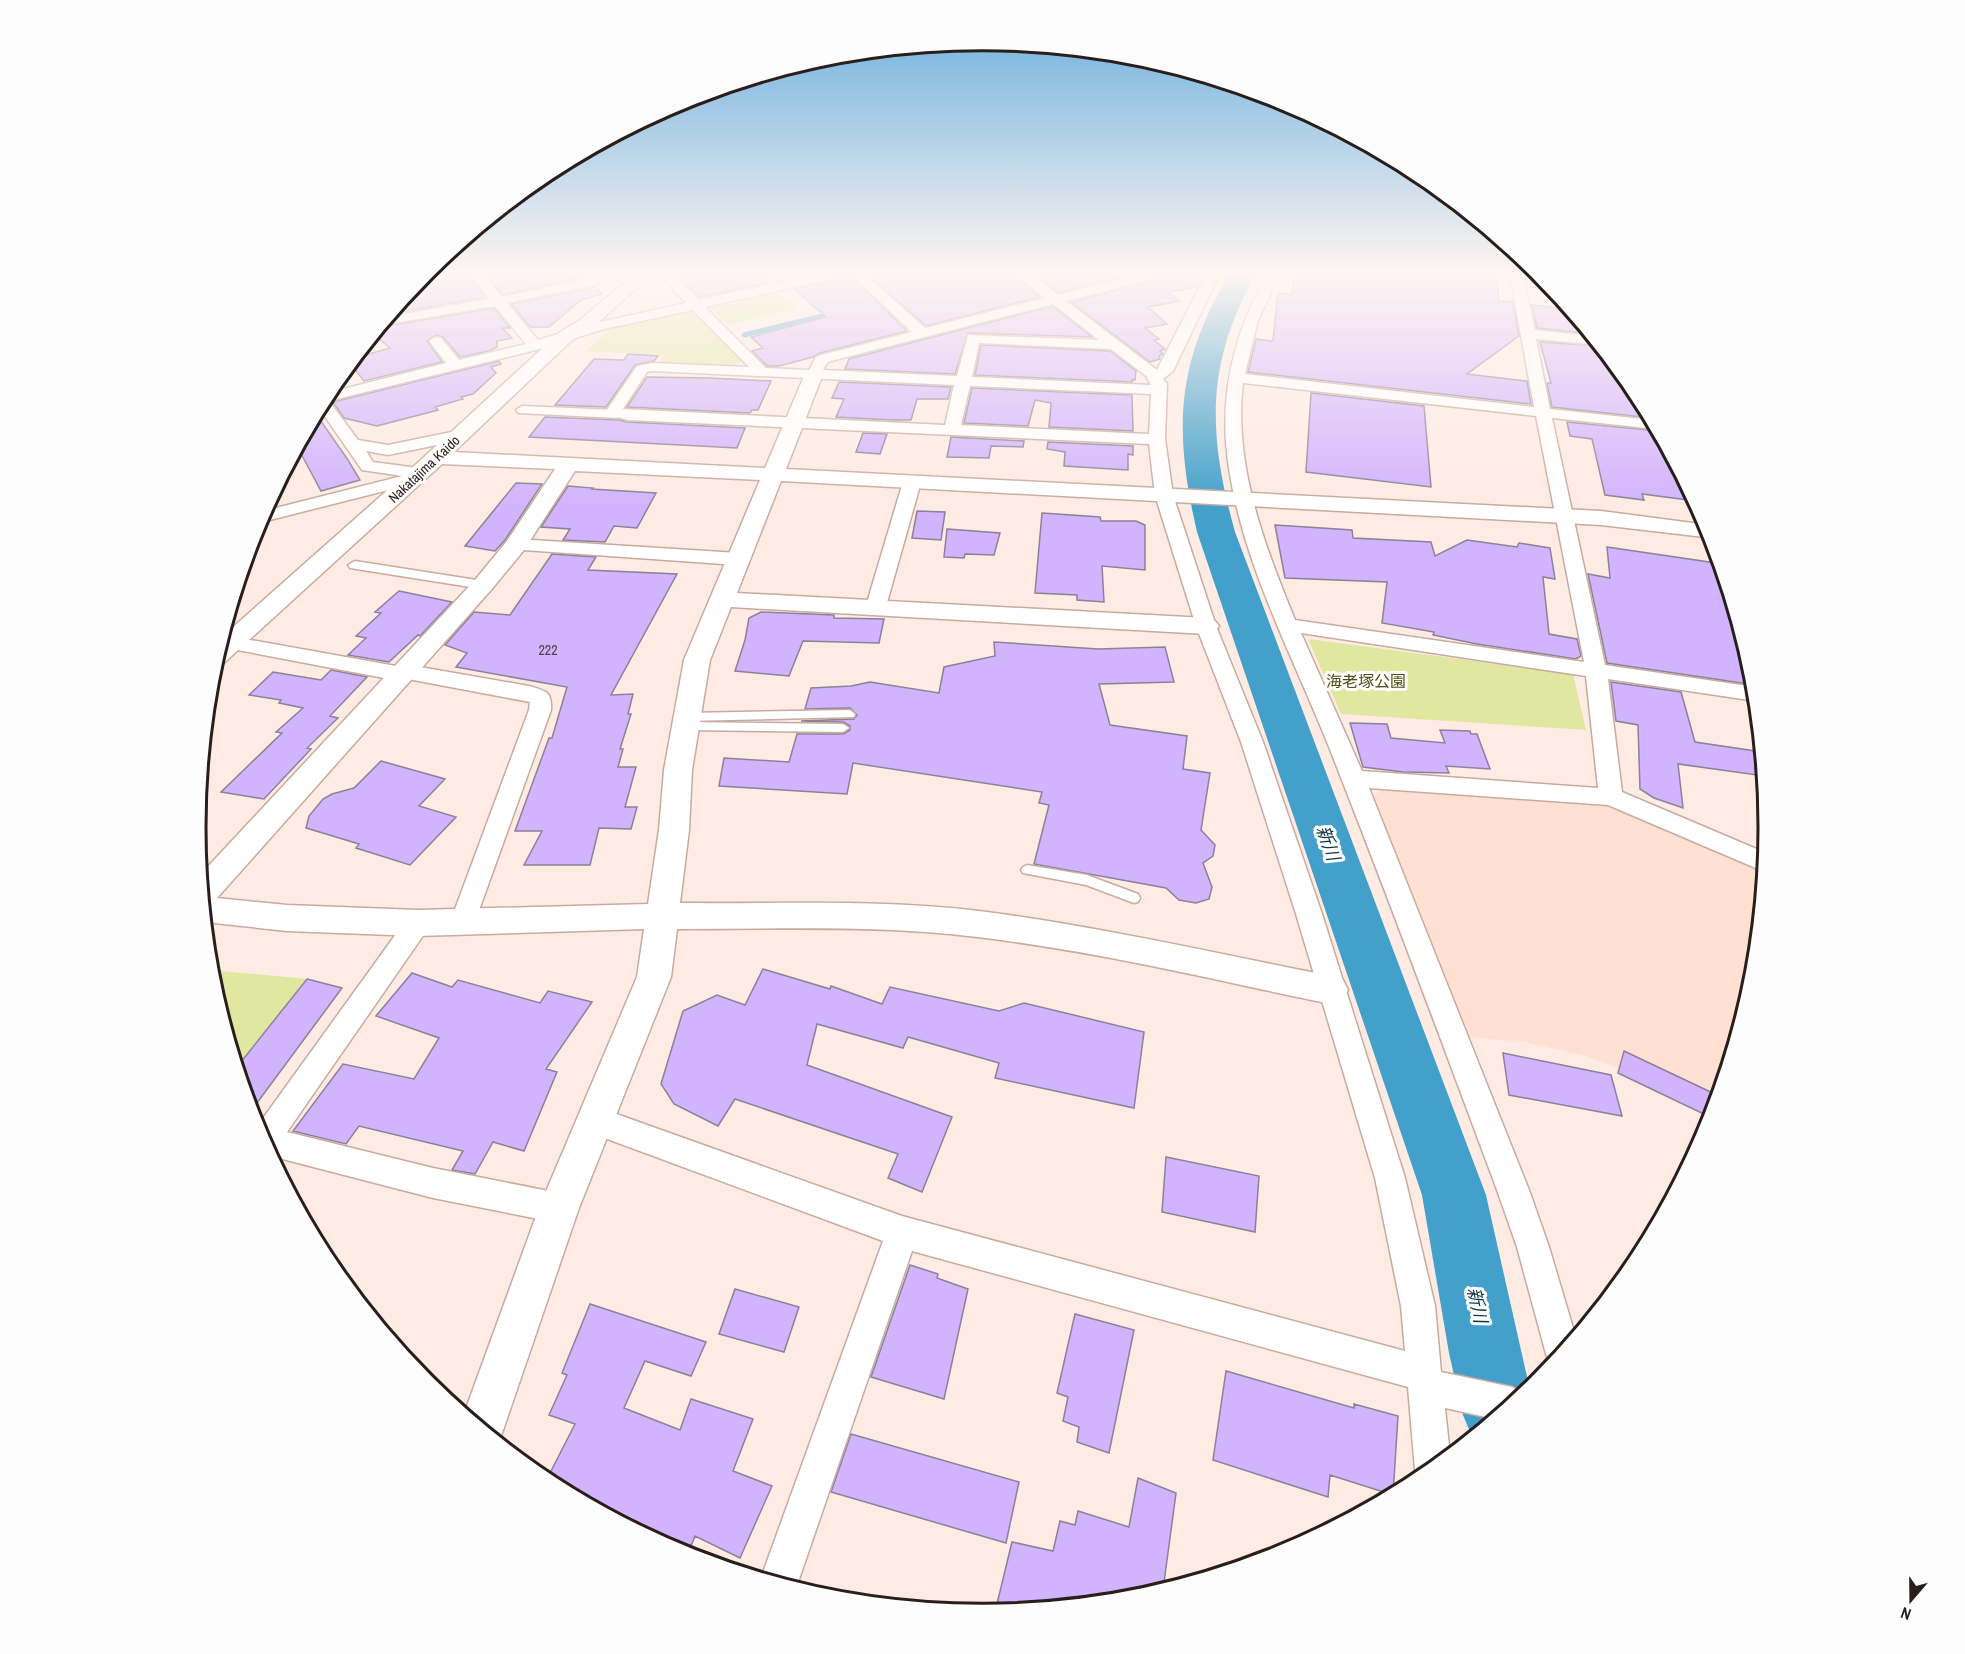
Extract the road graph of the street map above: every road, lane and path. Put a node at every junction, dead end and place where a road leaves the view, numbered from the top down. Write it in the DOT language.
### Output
graph roads {
  1 [pos="445,352"];
  2 [pos="509,352"];
  3 [pos="549,352"];
  4 [pos="742,352"];
  5 [pos="848,352"];
  6 [pos="971,352"];
  7 [pos="1124,352"];
  8 [pos="1175,352"];
  9 [pos="1242,352"];
  10 [pos="1532,352"];
  11 [pos="455,365"];
  12 [pos="762,372"];
  13 [pos="814,374"];
  14 [pos="1236,378"];
  15 [pos="964,381"];
  16 [pos="1157,384"];
  17 [pos="338,394"];
  18 [pos="522,410"];
  19 [pos="328,411"];
  20 [pos="1544,413"];
  21 [pos="617,414"];
  22 [pos="794,421"];
  23 [pos="1646,424"];
  24 [pos="952,429"];
  25 [pos="461,435"];
  26 [pos="1157,439"];
  27 [pos="351,444"];
  28 [pos="568,464"];
  29 [pos="424,469"];
  30 [pos="772,474"];
  31 [pos="912,482"];
  32 [pos="1172,495"];
  33 [pos="1241,499"];
  34 [pos="274,512"];
  35 [pos="1563,516"];
  36 [pos="1699,530"];
  37 [pos="516,545"];
  38 [pos="738,558"];
  39 [pos="355,565"];
  40 [pos="483,585"];
  41 [pos="721,599"];
  42 [pos="876,606"];
  43 [pos="1290,625"];
  44 [pos="1206,626"];
  45 [pos="228,646"];
  46 [pos="227,649"];
  47 [pos="1596,670"];
  48 [pos="402,672"];
  49 [pos="1747,693"];
  50 [pos="850,714"];
  51 [pos="685,722"];
  52 [pos="843,728"];
  53 [pos="1354,779"];
  54 [pos="1611,796"];
  55 [pos="1758,859"];
  56 [pos="1027,870"];
  57 [pos="209,886"];
  58 [pos="1134,898"];
  59 [pos="211,910"];
  60 [pos="664,916"];
  61 [pos="464,920"];
  62 [pos="418,923"];
  63 [pos="1331,990"];
  64 [pos="594,1120"];
  65 [pos="270,1132"];
  66 [pos="275,1143"];
  67 [pos="559,1208"];
  68 [pos="902,1232"];
  69 [pos="1560,1345"];
  70 [pos="1435,1384"];
  71 [pos="1502,1402"];
  72 [pos="484,1421"];
  73 [pos="1433,1458"];
  74 [pos="781,1577"];
  1 -- 11 [label="street"];
  2 -- 11 [label="street"];
  3 -- 25 [label="street, Nakatajima Kaido"];
  4 -- 12 [label="street"];
  5 -- 13 [label="street"];
  6 -- 15 [label="street"];
  7 -- 16 [label="street"];
  8 -- 16 [label="street"];
  9 -- 14 [label="street"];
  10 -- 20 [label="street"];
  11 -- 17 [label="street"];
  12 -- 13 [label="street"];
  12 -- 21 [label="street"];
  13 -- 15 [label="street"];
  13 -- 22 [label="street"];
  14 -- 20 [label="street"];
  14 -- 33 [label="street"];
  15 -- 16 [label="street"];
  15 -- 24 [label="street"];
  16 -- 26 [label="street"];
  18 -- 21 [label="street"];
  19 -- 27 [label="street"];
  20 -- 23 [label="street"];
  20 -- 35 [label="street"];
  21 -- 22 [label="street"];
  22 -- 24 [label="street"];
  22 -- 30 [label="street"];
  24 -- 26 [label="street"];
  25 -- 27 [label="street"];
  25 -- 29 [label="street, Nakatajima Kaido"];
  26 -- 32 [label="street"];
  27 -- 29 [label="street"];
  28 -- 29 [label="street"];
  28 -- 30 [label="street"];
  28 -- 37 [label="street"];
  29 -- 34 [label="street"];
  29 -- 45 [label="street, Nakatajima Kaido"];
  30 -- 31 [label="street"];
  30 -- 38 [label="street"];
  31 -- 32 [label="street"];
  31 -- 42 [label="street"];
  32 -- 33 [label="street"];
  32 -- 44 [label="street"];
  33 -- 35 [label="street"];
  33 -- 43 [label="street"];
  35 -- 36 [label="street"];
  35 -- 47 [label="street"];
  37 -- 38 [label="street"];
  37 -- 40 [label="street"];
  38 -- 41 [label="street"];
  39 -- 40 [label="street"];
  40 -- 48 [label="street"];
  41 -- 42 [label="street"];
  41 -- 51 [label="street"];
  42 -- 44 [label="street"];
  43 -- 47 [label="street"];
  43 -- 53 [label="street"];
  44 -- 63 [label="street"];
  46 -- 48 [label="street"];
  47 -- 49 [label="street"];
  47 -- 54 [label="street"];
  48 -- 57 [label="street"];
  48 -- 61 [label="street"];
  50 -- 51 [label="lane"];
  51 -- 52 [label="lane"];
  51 -- 60 [label="street"];
  53 -- 54 [label="street"];
  53 -- 69 [label="street"];
  54 -- 55 [label="street"];
  56 -- 58 [label="lane"];
  59 -- 62 [label="street"];
  60 -- 61 [label="street"];
  60 -- 63 [label="street"];
  60 -- 64 [label="street"];
  61 -- 62 [label="street"];
  62 -- 65 [label="street"];
  63 -- 70 [label="street"];
  64 -- 67 [label="street"];
  64 -- 68 [label="street"];
  66 -- 67 [label="street"];
  67 -- 72 [label="street"];
  68 -- 70 [label="street"];
  68 -- 74 [label="street"];
  70 -- 71 [label="street"];
  70 -- 73 [label="street"];
}
